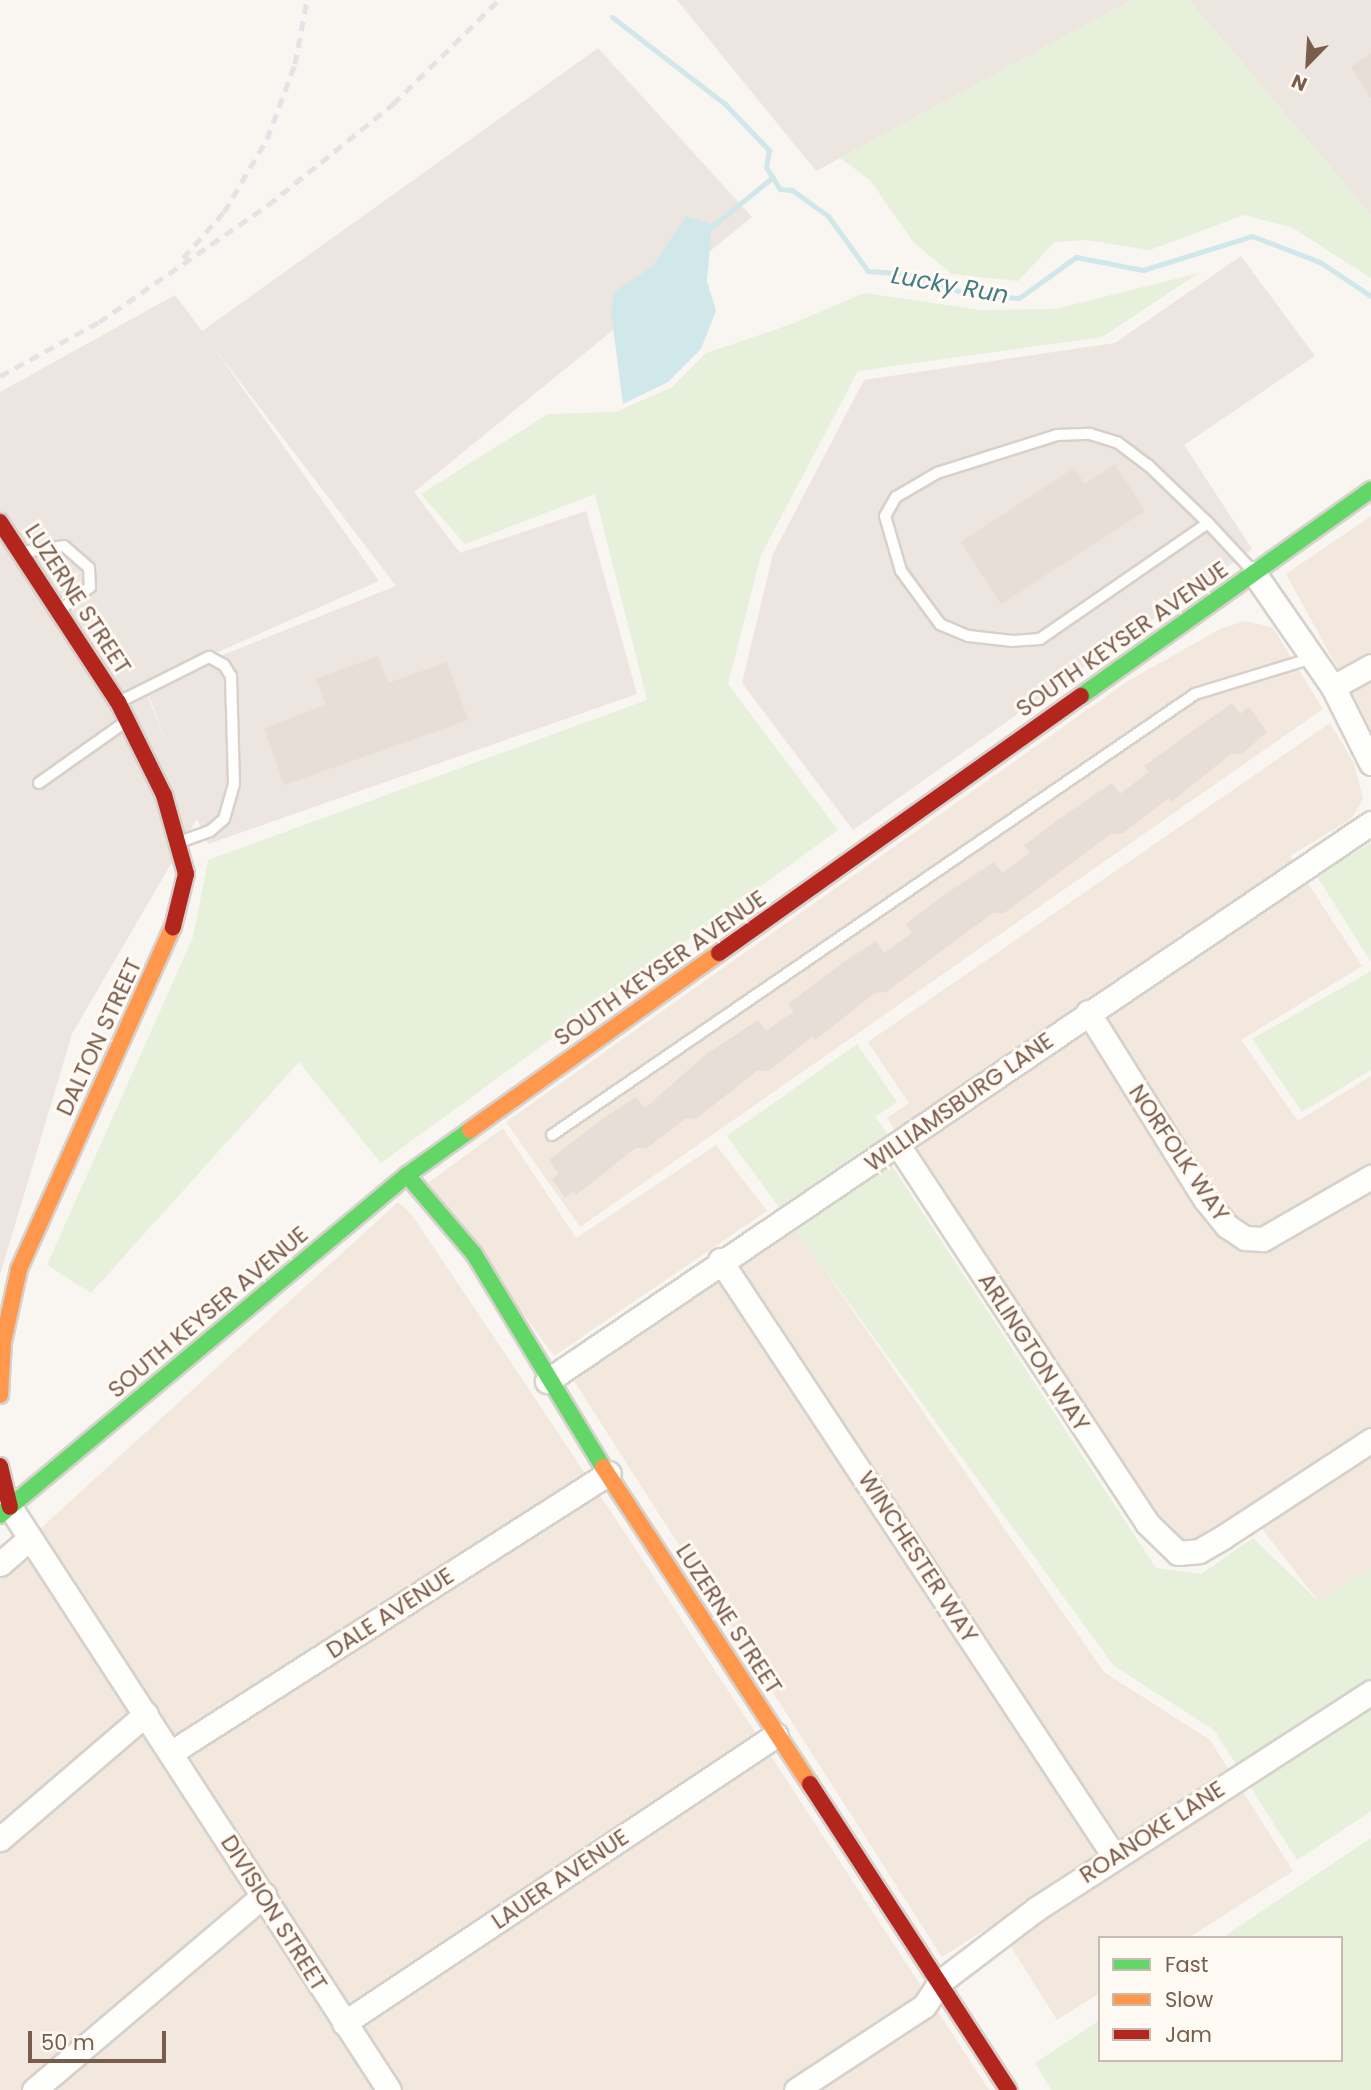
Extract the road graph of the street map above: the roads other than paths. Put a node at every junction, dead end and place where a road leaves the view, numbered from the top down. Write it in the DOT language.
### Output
graph roads {
  1 [pos="1371,490"];
  2 [pos="0,522"];
  3 [pos="1208,523"];
  4 [pos="20,553"];
  5 [pos="1254,573"];
  6 [pos="58,610"];
  7 [pos="1313,657"];
  8 [pos="1371,666"];
  9 [pos="1333,687"];
  10 [pos="118,702"];
  11 [pos="127,720"];
  12 [pos="1371,763"];
  13 [pos="39,783"];
  14 [pos="1371,823"];
  15 [pos="179,842"];
  16 [pos="1088,1012"];
  17 [pos="552,1135"];
  18 [pos="898,1145"];
  19 [pos="407,1175"];
  20 [pos="1371,1177"];
  21 [pos="720,1260"];
  22 [pos="547,1381"];
  23 [pos="0,1395"];
  24 [pos="1371,1440"];
  25 [pos="0,1466"];
  26 [pos="609,1473"];
  27 [pos="5,1511"];
  28 [pos="29,1539"];
  29 [pos="0,1564"];
  30 [pos="1371,1692"];
  31 [pos="146,1714"];
  32 [pos="776,1735"];
  33 [pos="166,1743"];
  34 [pos="0,1839"];
  35 [pos="1114,1856"];
  36 [pos="264,1895"];
  37 [pos="940,1982"];
  38 [pos="344,2023"];
  39 [pos="34,2090"];
  40 [pos="389,2090"];
  41 [pos="796,2090"];
  42 [pos="1009,2090"];
  1 -- 5 [label="street, SOUTH KEYSER AVENUE"];
  2 -- 4 [label="street, LUZERNE STREET"];
  3 -- 3 [label="lane"];
  3 -- 5 [label="lane"];
  4 -- 6 [label="street, LUZERNE STREET"];
  4 -- 6 [label="lane"];
  5 -- 7 [label="street"];
  5 -- 19 [label="street, SOUTH KEYSER AVENUE"];
  6 -- 10 [label="street, LUZERNE STREET"];
  7 -- 9 [label="street"];
  7 -- 17 [label="lane"];
  8 -- 9 [label="street"];
  9 -- 12 [label="street"];
  10 -- 11 [label="street, DALTON STREET"];
  10 -- 15 [label="lane"];
  11 -- 13 [label="lane"];
  11 -- 15 [label="street, DALTON STREET"];
  14 -- 16 [label="street, WILLIAMSBURG LANE"];
  15 -- 23 [label="street, DALTON STREET"];
  16 -- 18 [label="street, WILLIAMSBURG LANE"];
  16 -- 20 [label="street, NORFOLK WAY"];
  18 -- 21 [label="street, WILLIAMSBURG LANE"];
  18 -- 24 [label="street, ARLINGTON WAY"];
  19 -- 22 [label="street, LUZERNE STREET"];
  19 -- 27 [label="street, SOUTH KEYSER AVENUE"];
  21 -- 22 [label="street, WILLIAMSBURG LANE"];
  21 -- 35 [label="street, WINCHESTER WAY"];
  22 -- 26 [label="street, LUZERNE STREET"];
  25 -- 27 [label="street"];
  26 -- 32 [label="street, LUZERNE STREET"];
  26 -- 33 [label="street, DALE AVENUE"];
  27 -- 28 [label="street, DIVISION STREET"];
  28 -- 29 [label="street"];
  28 -- 31 [label="street, DIVISION STREET"];
  30 -- 35 [label="street, ROANOKE LANE"];
  31 -- 33 [label="street, DIVISION STREET"];
  31 -- 34 [label="street"];
  32 -- 37 [label="street, LUZERNE STREET"];
  32 -- 38 [label="street, LAUER AVENUE"];
  33 -- 36 [label="street, DIVISION STREET"];
  35 -- 37 [label="street, ROANOKE LANE"];
  36 -- 38 [label="street, DIVISION STREET"];
  36 -- 39 [label="street"];
  37 -- 41 [label="street, ROANOKE LANE"];
  37 -- 42 [label="street, LUZERNE STREET"];
  38 -- 40 [label="street, DIVISION STREET"];
}
